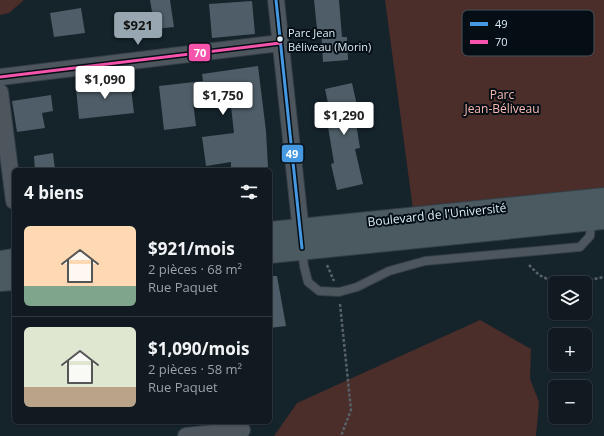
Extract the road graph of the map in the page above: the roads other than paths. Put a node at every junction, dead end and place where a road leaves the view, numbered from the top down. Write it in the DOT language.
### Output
graph roads {
  1 [pos="276,0"];
  2 [pos="280,43"];
  3 [pos="0,77"];
  4 [pos="0,92"];
  5 [pos="12,185"];
  6 [pos="604,199"];
  7 [pos="597,219"];
  8 [pos="272,233"];
  9 [pos="301,239"];
  10 [pos="272,251"];
  11 [pos="12,260"];
  12 [pos="0,262"];
  13 [pos="12,279"];
  14 [pos="0,280"];
  15 [pos="242,430"];
  16 [pos="186,436"];
  1 -- 2 [label="street"];
  2 -- 3 [label="street"];
  2 -- 9 [label="street"];
  4 -- 5 [label="street"];
  6 -- 9 [label="main road, Boulevard de l'Université"];
  7 -- 9 [label="main road, Boulevard de l'Université"];
  7 -- 9 [label="lane"];
  8 -- 9 [label="main road, Boulevard de l'Université"];
  9 -- 10 [label="main road, Boulevard de l'Université"];
  11 -- 12 [label="main road"];
  13 -- 14 [label="main road"];
  15 -- 16 [label="street"];
}
